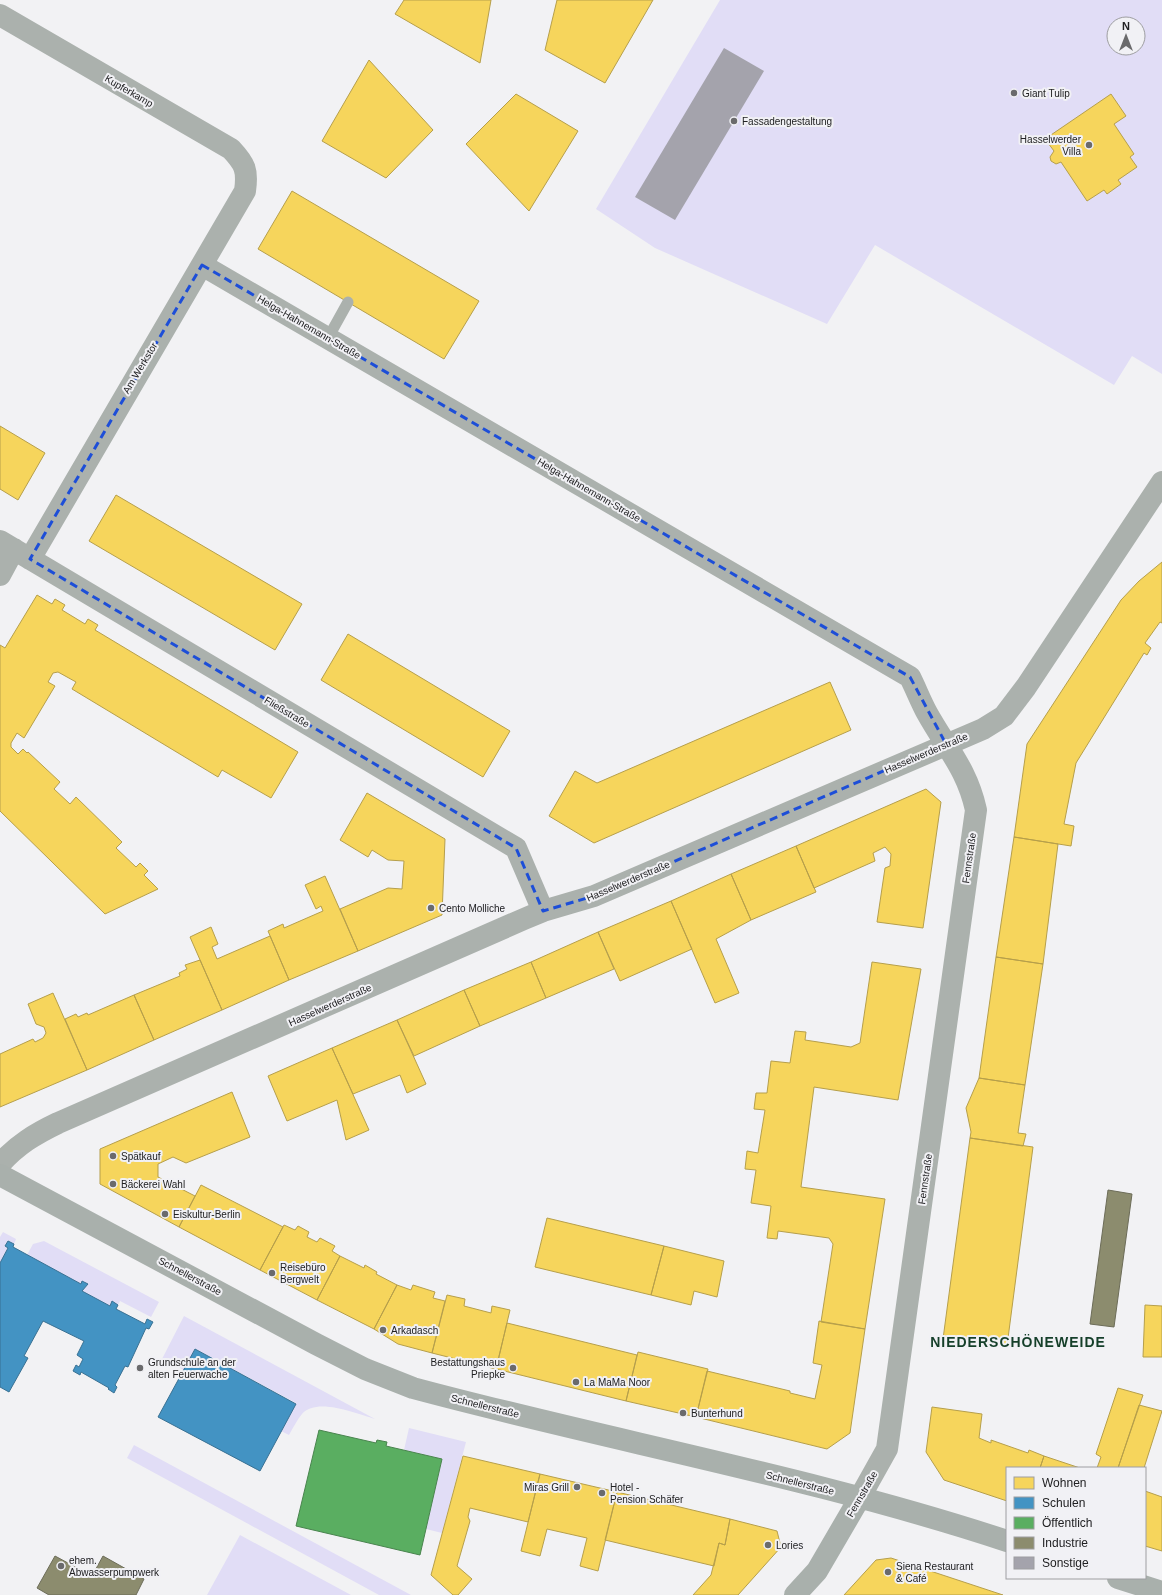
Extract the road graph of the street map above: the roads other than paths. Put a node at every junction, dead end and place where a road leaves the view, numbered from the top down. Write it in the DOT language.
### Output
graph roads {
  1 [pos="0,15"];
  2 [pos="247,176"];
  3 [pos="202,265"];
  4 [pos="348,302"];
  5 [pos="328,338"];
  6 [pos="1162,482"];
  7 [pos="14,550"];
  8 [pos="0,574"];
  9 [pos="946,744"];
  10 [pos="543,911"];
  11 [pos="0,1164"];
  12 [pos="0,1175"];
  13 [pos="859,1499"];
  14 [pos="1006,1541"];
  15 [pos="1121,1579"];
  16 [pos="1162,1592"];
  17 [pos="795,1595"];
  1 -- 2 [label="street, Kupferkamp"];
  2 -- 3 [label="street, Am Werkstor"];
  3 -- 5 [label="street, Helga-Hahnemann-Straße"];
  3 -- 7 [label="street, Am Werkstor"];
  4 -- 5 [label="lane"];
  5 -- 9 [label="street, Helga-Hahnemann-Straße"];
  6 -- 9 [label="street, Hasselwerderstraße"];
  7 -- 8 [label="street, Am Werkstor"];
  7 -- 10 [label="street, Fließstraße"];
  9 -- 10 [label="street, Hasselwerderstraße"];
  9 -- 13 [label="street, Fennstraße"];
  10 -- 11 [label="street, Hasselwerderstraße"];
  12 -- 13 [label="street, Schnellerstraße"];
  13 -- 14 [label="street, Schnellerstraße"];
  13 -- 17 [label="street, Fennstraße"];
  15 -- 16 [label="street"];
}
